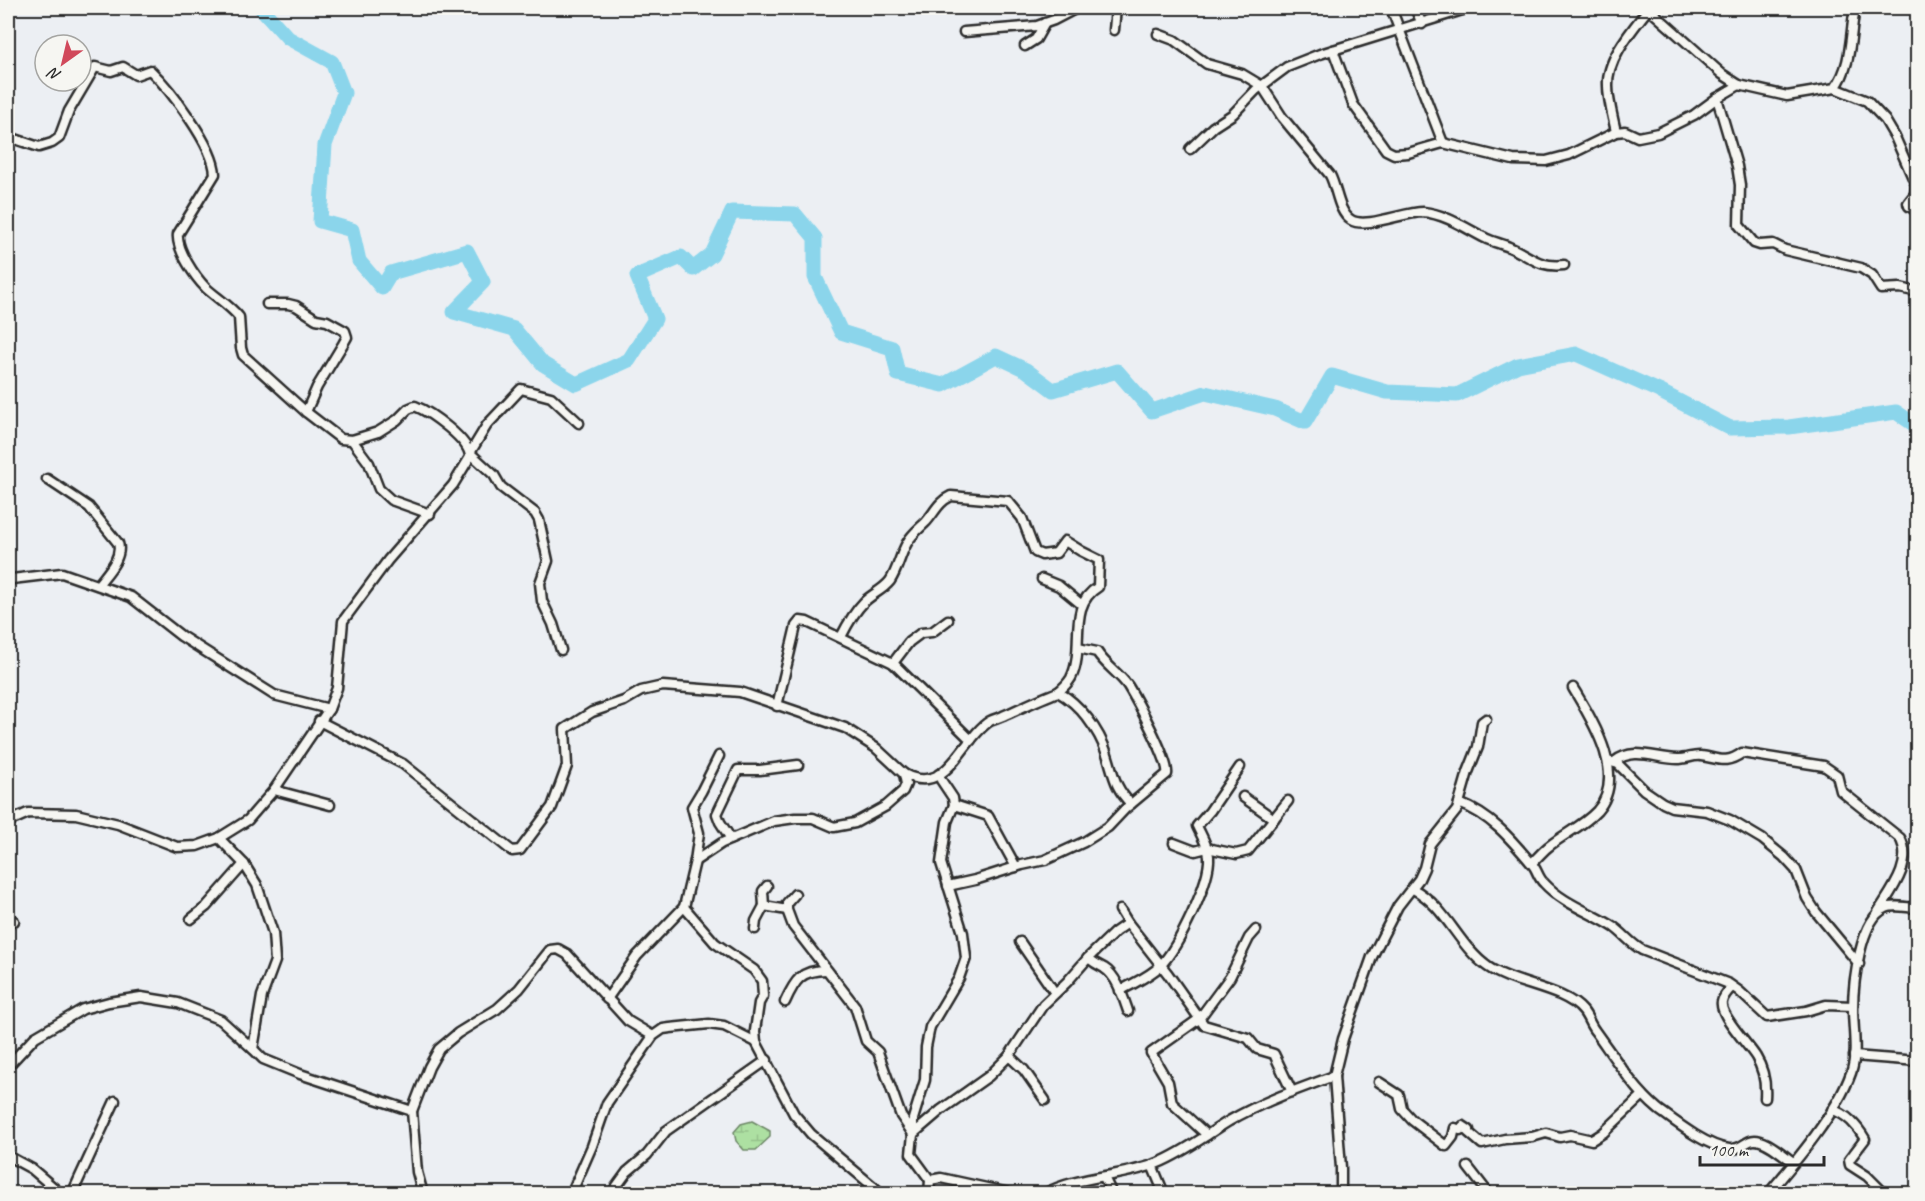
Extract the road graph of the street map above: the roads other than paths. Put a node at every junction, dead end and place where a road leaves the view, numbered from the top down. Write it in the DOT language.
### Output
graph roads {
  1 [pos="1077,8"];
  2 [pos="1116,8"];
  3 [pos="1391,8"];
  4 [pos="1414,8"];
  5 [pos="1469,8"];
  6 [pos="1648,8"];
  7 [pos="1855,8"];
  8 [pos="1045,23"];
  9 [pos="1422,24"];
  10 [pos="1114,30"];
  11 [pos="1401,30"];
  12 [pos="964,32"];
  13 [pos="1158,34"];
  14 [pos="1025,46"];
  15 [pos="1333,50"];
  16 [pos="1739,85"];
  17 [pos="1262,86"];
  18 [pos="1836,88"];
  19 [pos="1717,98"];
  20 [pos="1616,132"];
  21 [pos="8,143"];
  22 [pos="1443,143"];
  23 [pos="1190,149"];
  24 [pos="1917,212"];
  25 [pos="1564,265"];
  26 [pos="1917,292"];
  27 [pos="267,304"];
  28 [pos="306,412"];
  29 [pos="579,423"];
  30 [pos="352,440"];
  31 [pos="470,453"];
  32 [pos="47,478"];
  33 [pos="430,514"];
  34 [pos="1042,579"];
  35 [pos="8,582"];
  36 [pos="98,585"];
  37 [pos="1082,605"];
  38 [pos="948,620"];
  39 [pos="841,637"];
  40 [pos="1078,648"];
  41 [pos="561,650"];
  42 [pos="893,663"];
  43 [pos="1573,688"];
  44 [pos="1058,692"];
  45 [pos="777,706"];
  46 [pos="328,709"];
  47 [pos="1486,719"];
  48 [pos="319,721"];
  49 [pos="971,740"];
  50 [pos="719,756"];
  51 [pos="1611,761"];
  52 [pos="798,765"];
  53 [pos="1240,766"];
  54 [pos="904,774"];
  55 [pos="939,774"];
  56 [pos="274,790"];
  57 [pos="1243,797"];
  58 [pos="1288,801"];
  59 [pos="1459,803"];
  60 [pos="954,804"];
  61 [pos="1131,804"];
  62 [pos="330,805"];
  63 [pos="1274,819"];
  64 [pos="8,822"];
  65 [pos="219,838"];
  66 [pos="731,839"];
  67 [pos="1174,843"];
  68 [pos="1207,848"];
  69 [pos="695,861"];
  70 [pos="1532,863"];
  71 [pos="244,864"];
  72 [pos="1016,867"];
  73 [pos="767,886"];
  74 [pos="948,886"];
  75 [pos="1413,889"];
  76 [pos="795,894"];
  77 [pos="764,906"];
  78 [pos="684,907"];
  79 [pos="1917,908"];
  80 [pos="787,910"];
  81 [pos="1120,910"];
  82 [pos="1878,912"];
  83 [pos="191,919"];
  84 [pos="1128,923"];
  85 [pos="755,928"];
  86 [pos="1256,930"];
  87 [pos="1020,942"];
  88 [pos="1088,958"];
  89 [pos="1858,964"];
  90 [pos="1160,966"];
  91 [pos="826,970"];
  92 [pos="1732,987"];
  93 [pos="1120,992"];
  94 [pos="1055,993"];
  95 [pos="607,999"];
  96 [pos="785,1002"];
  97 [pos="1853,1006"];
  98 [pos="1128,1011"];
  99 [pos="1199,1019"];
  100 [pos="653,1036"];
  101 [pos="756,1042"];
  102 [pos="253,1049"];
  103 [pos="1009,1056"];
  104 [pos="1854,1056"];
  105 [pos="767,1060"];
  106 [pos="1917,1061"];
  107 [pos="8,1066"];
  108 [pos="1334,1076"];
  109 [pos="1379,1082"];
  110 [pos="1292,1092"];
  111 [pos="1643,1095"];
  112 [pos="1765,1098"];
  113 [pos="1045,1100"];
  114 [pos="115,1101"];
  115 [pos="1832,1110"];
  116 [pos="412,1111"];
  117 [pos="913,1134"];
  118 [pos="1207,1135"];
  119 [pos="8,1156"];
  120 [pos="1793,1162"];
  121 [pos="1152,1165"];
  122 [pos="1468,1167"];
  123 [pos="1104,1176"];
  124 [pos="930,1180"];
  125 [pos="871,1190"];
  126 [pos="1163,1191"];
  127 [pos="62,1194"];
  128 [pos="72,1194"];
  129 [pos="423,1194"];
  130 [pos="571,1194"];
  131 [pos="611,1194"];
  132 [pos="882,1194"];
  133 [pos="929,1194"];
  134 [pos="1014,1194"];
  135 [pos="1044,1194"];
  136 [pos="1112,1194"];
  137 [pos="1341,1194"];
  138 [pos="1489,1194"];
  139 [pos="1768,1194"];
  140 [pos="1885,1194"];
  1 -- 8 [label="street"];
  2 -- 10 [label="street"];
  3 -- 11 [label="street"];
  4 -- 9 [label="street"];
  5 -- 9 [label="street"];
  6 -- 16 [label="street"];
  6 -- 20 [label="street"];
  7 -- 18 [label="street"];
  8 -- 12 [label="street"];
  8 -- 14 [label="street"];
  9 -- 11 [label="street"];
  11 -- 15 [label="street"];
  11 -- 22 [label="street"];
  13 -- 17 [label="street"];
  15 -- 17 [label="street"];
  15 -- 22 [label="street"];
  16 -- 18 [label="street"];
  16 -- 19 [label="street"];
  17 -- 23 [label="street"];
  17 -- 25 [label="street"];
  18 -- 24 [label="street"];
  19 -- 20 [label="street"];
  19 -- 26 [label="street"];
  20 -- 22 [label="street"];
  21 -- 28 [label="street"];
  27 -- 28 [label="street"];
  28 -- 30 [label="street"];
  29 -- 31 [label="street"];
  30 -- 31 [label="street"];
  30 -- 33 [label="street"];
  31 -- 33 [label="street"];
  31 -- 41 [label="street"];
  32 -- 36 [label="street"];
  33 -- 46 [label="street"];
  34 -- 37 [label="street"];
  35 -- 36 [label="street"];
  36 -- 46 [label="street"];
  37 -- 39 [label="street"];
  37 -- 40 [label="street"];
  38 -- 42 [label="street"];
  39 -- 42 [label="street"];
  39 -- 45 [label="street"];
  40 -- 44 [label="street"];
  40 -- 61 [label="street"];
  42 -- 49 [label="street"];
  43 -- 51 [label="street"];
  44 -- 49 [label="street"];
  44 -- 61 [label="street"];
  45 -- 48 [label="street"];
  45 -- 54 [label="street"];
  46 -- 48 [label="street"];
  47 -- 59 [label="street"];
  48 -- 56 [label="street"];
  49 -- 55 [label="street"];
  50 -- 69 [label="street"];
  51 -- 70 [label="street"];
  51 -- 82 [label="street"];
  51 -- 89 [label="street"];
  52 -- 66 [label="street"];
  53 -- 68 [label="street"];
  54 -- 55 [label="street"];
  54 -- 66 [label="street"];
  55 -- 60 [label="street"];
  56 -- 62 [label="street"];
  56 -- 65 [label="street"];
  57 -- 63 [label="street"];
  58 -- 63 [label="street"];
  59 -- 70 [label="street"];
  59 -- 75 [label="street"];
  60 -- 72 [label="street"];
  60 -- 74 [label="street"];
  61 -- 72 [label="street"];
  63 -- 68 [label="street"];
  64 -- 65 [label="street"];
  65 -- 71 [label="street"];
  66 -- 69 [label="street"];
  67 -- 68 [label="street"];
  68 -- 90 [label="street"];
  69 -- 78 [label="street"];
  70 -- 92 [label="street"];
  71 -- 83 [label="street"];
  71 -- 102 [label="street"];
  72 -- 74 [label="street"];
  73 -- 77 [label="street"];
  74 -- 117 [label="street"];
  75 -- 108 [label="street"];
  75 -- 111 [label="street"];
  76 -- 80 [label="street"];
  77 -- 80 [label="street"];
  77 -- 85 [label="street"];
  78 -- 95 [label="street"];
  78 -- 101 [label="street"];
  79 -- 82 [label="street"];
  80 -- 91 [label="street"];
  81 -- 84 [label="street"];
  82 -- 89 [label="street"];
  84 -- 88 [label="street"];
  84 -- 90 [label="street"];
  86 -- 99 [label="street"];
  87 -- 94 [label="street"];
  88 -- 93 [label="street"];
  88 -- 94 [label="street"];
  89 -- 97 [label="street"];
  90 -- 93 [label="street"];
  90 -- 99 [label="street"];
  91 -- 96 [label="street"];
  91 -- 117 [label="street"];
  92 -- 97 [label="street"];
  92 -- 112 [label="street"];
  93 -- 98 [label="street"];
  94 -- 103 [label="street"];
  95 -- 100 [label="street"];
  95 -- 116 [label="street"];
  97 -- 104 [label="street"];
  99 -- 110 [label="street"];
  99 -- 118 [label="street"];
  100 -- 101 [label="street"];
  100 -- 130 [label="street"];
  101 -- 105 [label="street"];
  102 -- 107 [label="street"];
  102 -- 116 [label="street"];
  103 -- 113 [label="street"];
  103 -- 117 [label="street"];
  104 -- 106 [label="street"];
  104 -- 115 [label="street"];
  105 -- 125 [label="street"];
  105 -- 131 [label="street"];
  108 -- 110 [label="street"];
  108 -- 137 [label="street"];
  109 -- 111 [label="street"];
  110 -- 118 [label="street"];
  111 -- 120 [label="street"];
  114 -- 128 [label="street"];
  115 -- 120 [label="street"];
  115 -- 140 [label="street"];
  116 -- 129 [label="street"];
  117 -- 124 [label="street"];
  118 -- 121 [label="street"];
  119 -- 127 [label="street"];
  120 -- 139 [label="street"];
  121 -- 123 [label="street"];
  121 -- 126 [label="street"];
  122 -- 138 [label="street"];
  123 -- 135 [label="street"];
  123 -- 136 [label="street"];
  124 -- 133 [label="street"];
  124 -- 134 [label="street"];
  125 -- 132 [label="street"];
}
